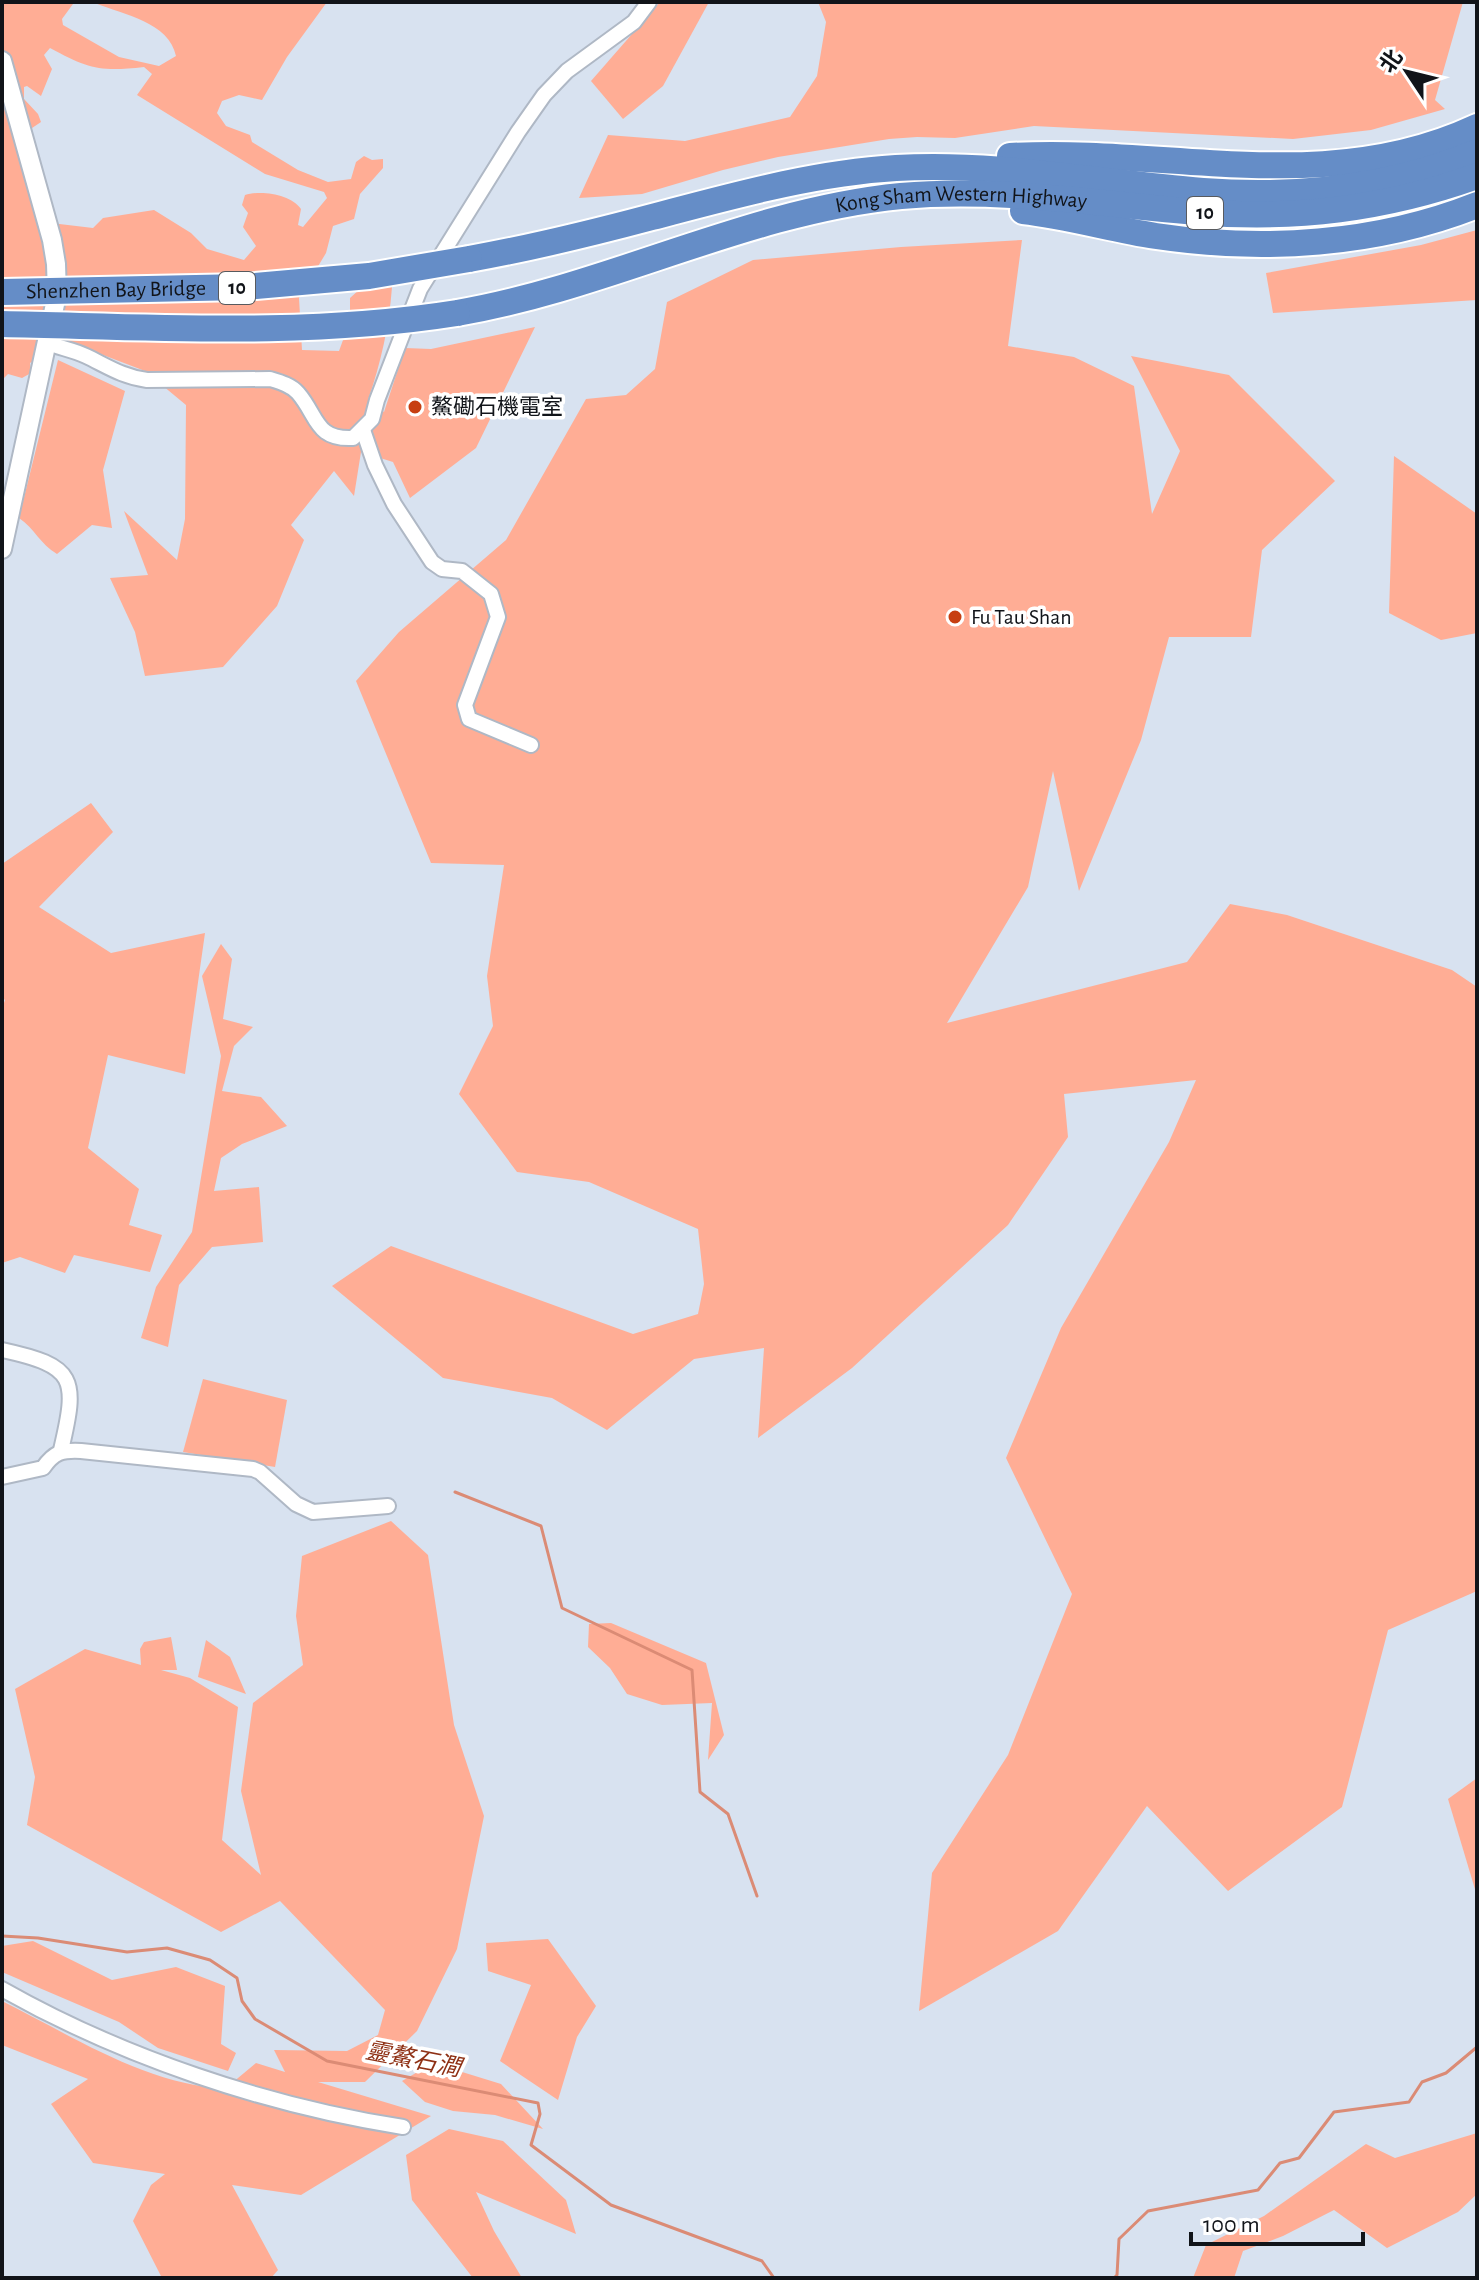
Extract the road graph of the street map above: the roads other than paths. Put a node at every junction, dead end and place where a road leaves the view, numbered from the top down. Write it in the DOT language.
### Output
graph roads {
  1 [pos="649,2"];
  2 [pos="2,61"];
  3 [pos="1477,127"];
  4 [pos="1475,161"];
  5 [pos="928,167"];
  6 [pos="929,194"];
  7 [pos="1477,205"];
  8 [pos="469,259"];
  9 [pos="2,292"];
  10 [pos="457,313"];
  11 [pos="2,324"];
  12 [pos="48,343"];
  13 [pos="363,430"];
  14 [pos="2,549"];
  15 [pos="531,745"];
  16 [pos="2,1350"];
  17 [pos="61,1450"];
  18 [pos="2,1477"];
  19 [pos="388,1506"];
  20 [pos="2,1989"];
  21 [pos="403,2127"];
  1 -- 13 [label="street"];
  2 -- 12 [label="street"];
  3 -- 5 [label="highway"];
  4 -- 5 [label="highway, Kong Sham Western Highway / 10"];
  4 -- 6 [label="highway, Kong Sham Western Highway / 10"];
  5 -- 8 [label="highway, Kong Sham Western Highway / 10"];
  6 -- 7 [label="highway"];
  6 -- 10 [label="highway, Kong Sham Western Highway / 10"];
  8 -- 9 [label="highway, Shenzhen Bay Bridge / 10, bridge"];
  10 -- 11 [label="highway, Shenzhen Bay Bridge / 10, bridge"];
  12 -- 13 [label="street"];
  12 -- 14 [label="street"];
  13 -- 15 [label="street"];
  16 -- 17 [label="street"];
  17 -- 18 [label="street"];
  17 -- 19 [label="street"];
  20 -- 21 [label="street"];
}
